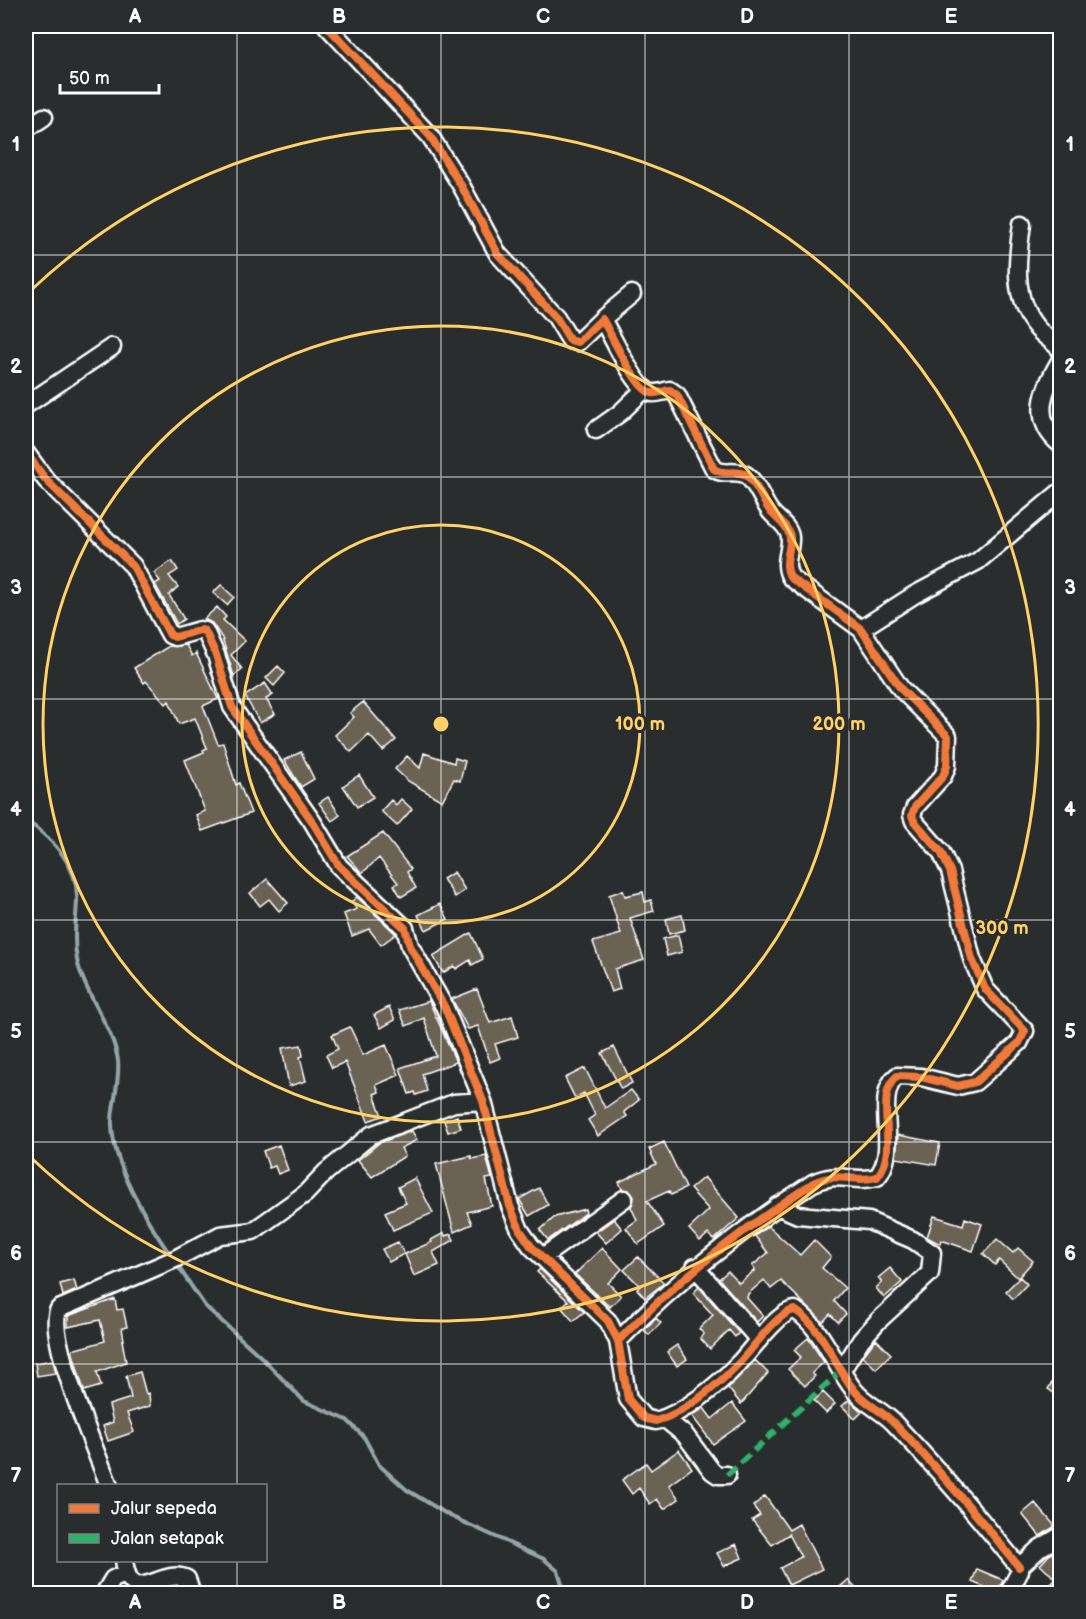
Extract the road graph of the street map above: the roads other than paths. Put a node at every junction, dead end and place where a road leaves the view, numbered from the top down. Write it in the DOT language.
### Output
graph roads {
  1 [pos="327,26"];
  2 [pos="44,117"];
  3 [pos="26,129"];
  4 [pos="1022,224"];
  5 [pos="632,294"];
  6 [pos="602,319"];
  7 [pos="112,347"];
  8 [pos="1060,349"];
  9 [pos="1060,361"];
  10 [pos="645,389"];
  11 [pos="26,405"];
  12 [pos="596,430"];
  13 [pos="1060,444"];
  14 [pos="26,453"];
  15 [pos="1060,492"];
  16 [pos="861,629"];
  17 [pos="483,1101"];
  18 [pos="624,1199"];
  19 [pos="777,1206"];
  20 [pos="544,1256"];
  21 [pos="696,1267"];
  22 [pos="618,1341"];
  23 [pos="759,1341"];
  24 [pos="842,1370"];
  25 [pos="664,1419"];
  26 [pos="727,1475"];
  27 [pos="109,1484"];
  28 [pos="1060,1536"];
  29 [pos="125,1567"];
  30 [pos="1019,1567"];
  31 [pos="104,1593"];
  32 [pos="192,1593"];
  33 [pos="1008,1593"];
  1 -- 6 [label="street"];
  2 -- 3 [label="street"];
  4 -- 8 [label="street"];
  5 -- 6 [label="street"];
  6 -- 10 [label="street"];
  7 -- 11 [label="street"];
  9 -- 13 [label="street"];
  10 -- 12 [label="street"];
  10 -- 16 [label="street"];
  14 -- 17 [label="street"];
  15 -- 16 [label="street"];
  16 -- 19 [label="street"];
  17 -- 20 [label="street"];
  17 -- 27 [label="street"];
  18 -- 20 [label="street"];
  19 -- 21 [label="street"];
  19 -- 24 [label="street"];
  20 -- 22 [label="street"];
  21 -- 22 [label="street"];
  21 -- 23 [label="street"];
  22 -- 25 [label="street"];
  23 -- 24 [label="street"];
  23 -- 25 [label="street"];
  24 -- 30 [label="street"];
  25 -- 26 [label="street"];
  28 -- 30 [label="street"];
  29 -- 31 [label="street"];
  29 -- 32 [label="street"];
  30 -- 33 [label="street"];
}
